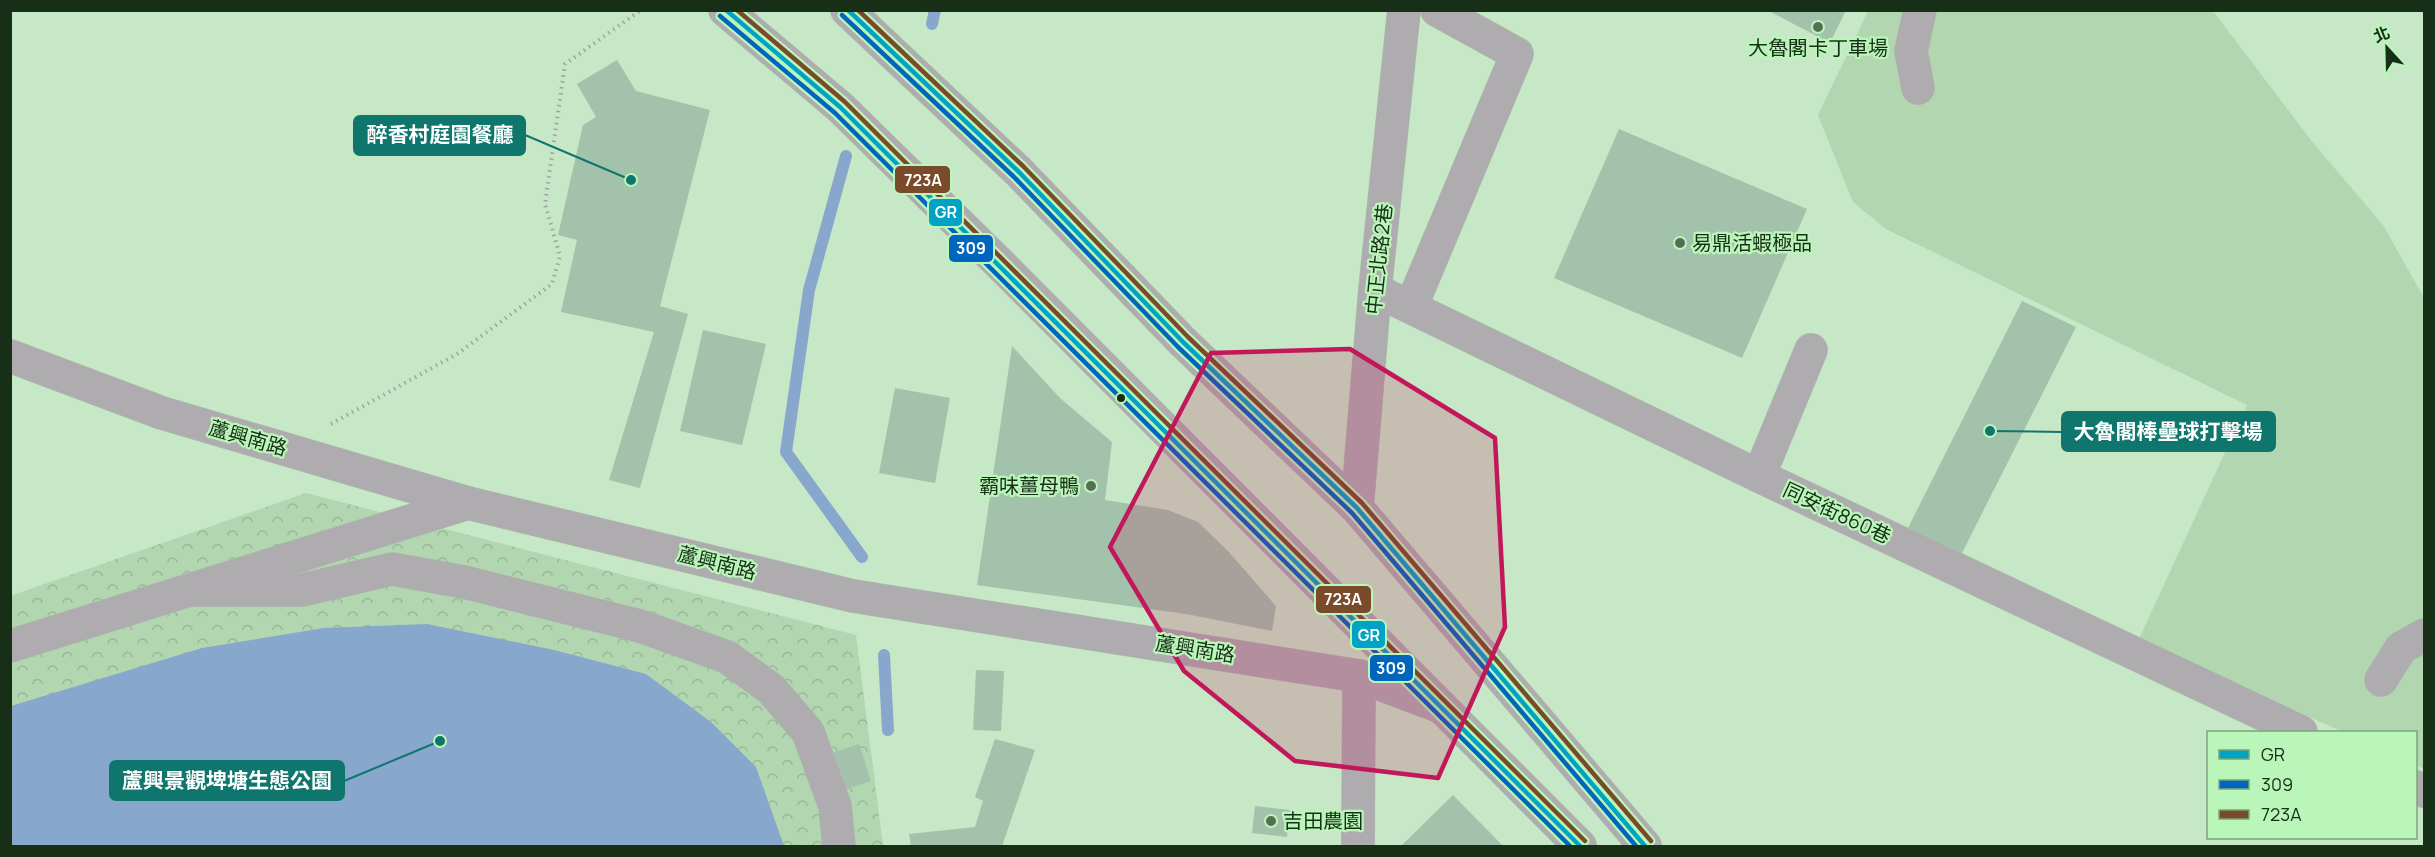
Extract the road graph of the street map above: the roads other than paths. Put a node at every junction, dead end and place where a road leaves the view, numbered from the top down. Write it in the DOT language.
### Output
graph roads {
  1 [pos="725,10"];
  2 [pos="847,10"];
  3 [pos="1404,10"];
  4 [pos="1437,10"];
  5 [pos="1920,10"];
  6 [pos="1918,88"];
  7 [pos="1375,290"];
  8 [pos="1411,307"];
  9 [pos="1811,350"];
  10 [pos="10,356"];
  11 [pos="1759,476"];
  12 [pos="468,502"];
  13 [pos="1358,507"];
  14 [pos="192,590"];
  15 [pos="2424,635"];
  16 [pos="10,646"];
  17 [pos="1359,676"];
  18 [pos="2380,681"];
  19 [pos="1439,706"];
  20 [pos="2299,731"];
  21 [pos="839,846"];
  22 [pos="1358,846"];
  23 [pos="1581,846"];
  24 [pos="1645,846"];
  1 -- 19 [label="street"];
  2 -- 13 [label="street"];
  3 -- 7 [label="street, 中正北路2巷"];
  4 -- 8 [label="street"];
  5 -- 6 [label="street"];
  7 -- 8 [label="street, 同安街860巷"];
  7 -- 13 [label="street, 中正北路2巷"];
  8 -- 11 [label="street, 同安街860巷"];
  9 -- 11 [label="street"];
  10 -- 12 [label="street, 蘆興南路"];
  11 -- 20 [label="street, 同安街860巷"];
  12 -- 14 [label="street"];
  12 -- 17 [label="street, 蘆興南路"];
  13 -- 24 [label="street"];
  14 -- 16 [label="street"];
  14 -- 21 [label="street"];
  15 -- 18 [label="street"];
  17 -- 19 [label="street, 蘆興南路"];
  17 -- 22 [label="street"];
  19 -- 23 [label="street"];
}
